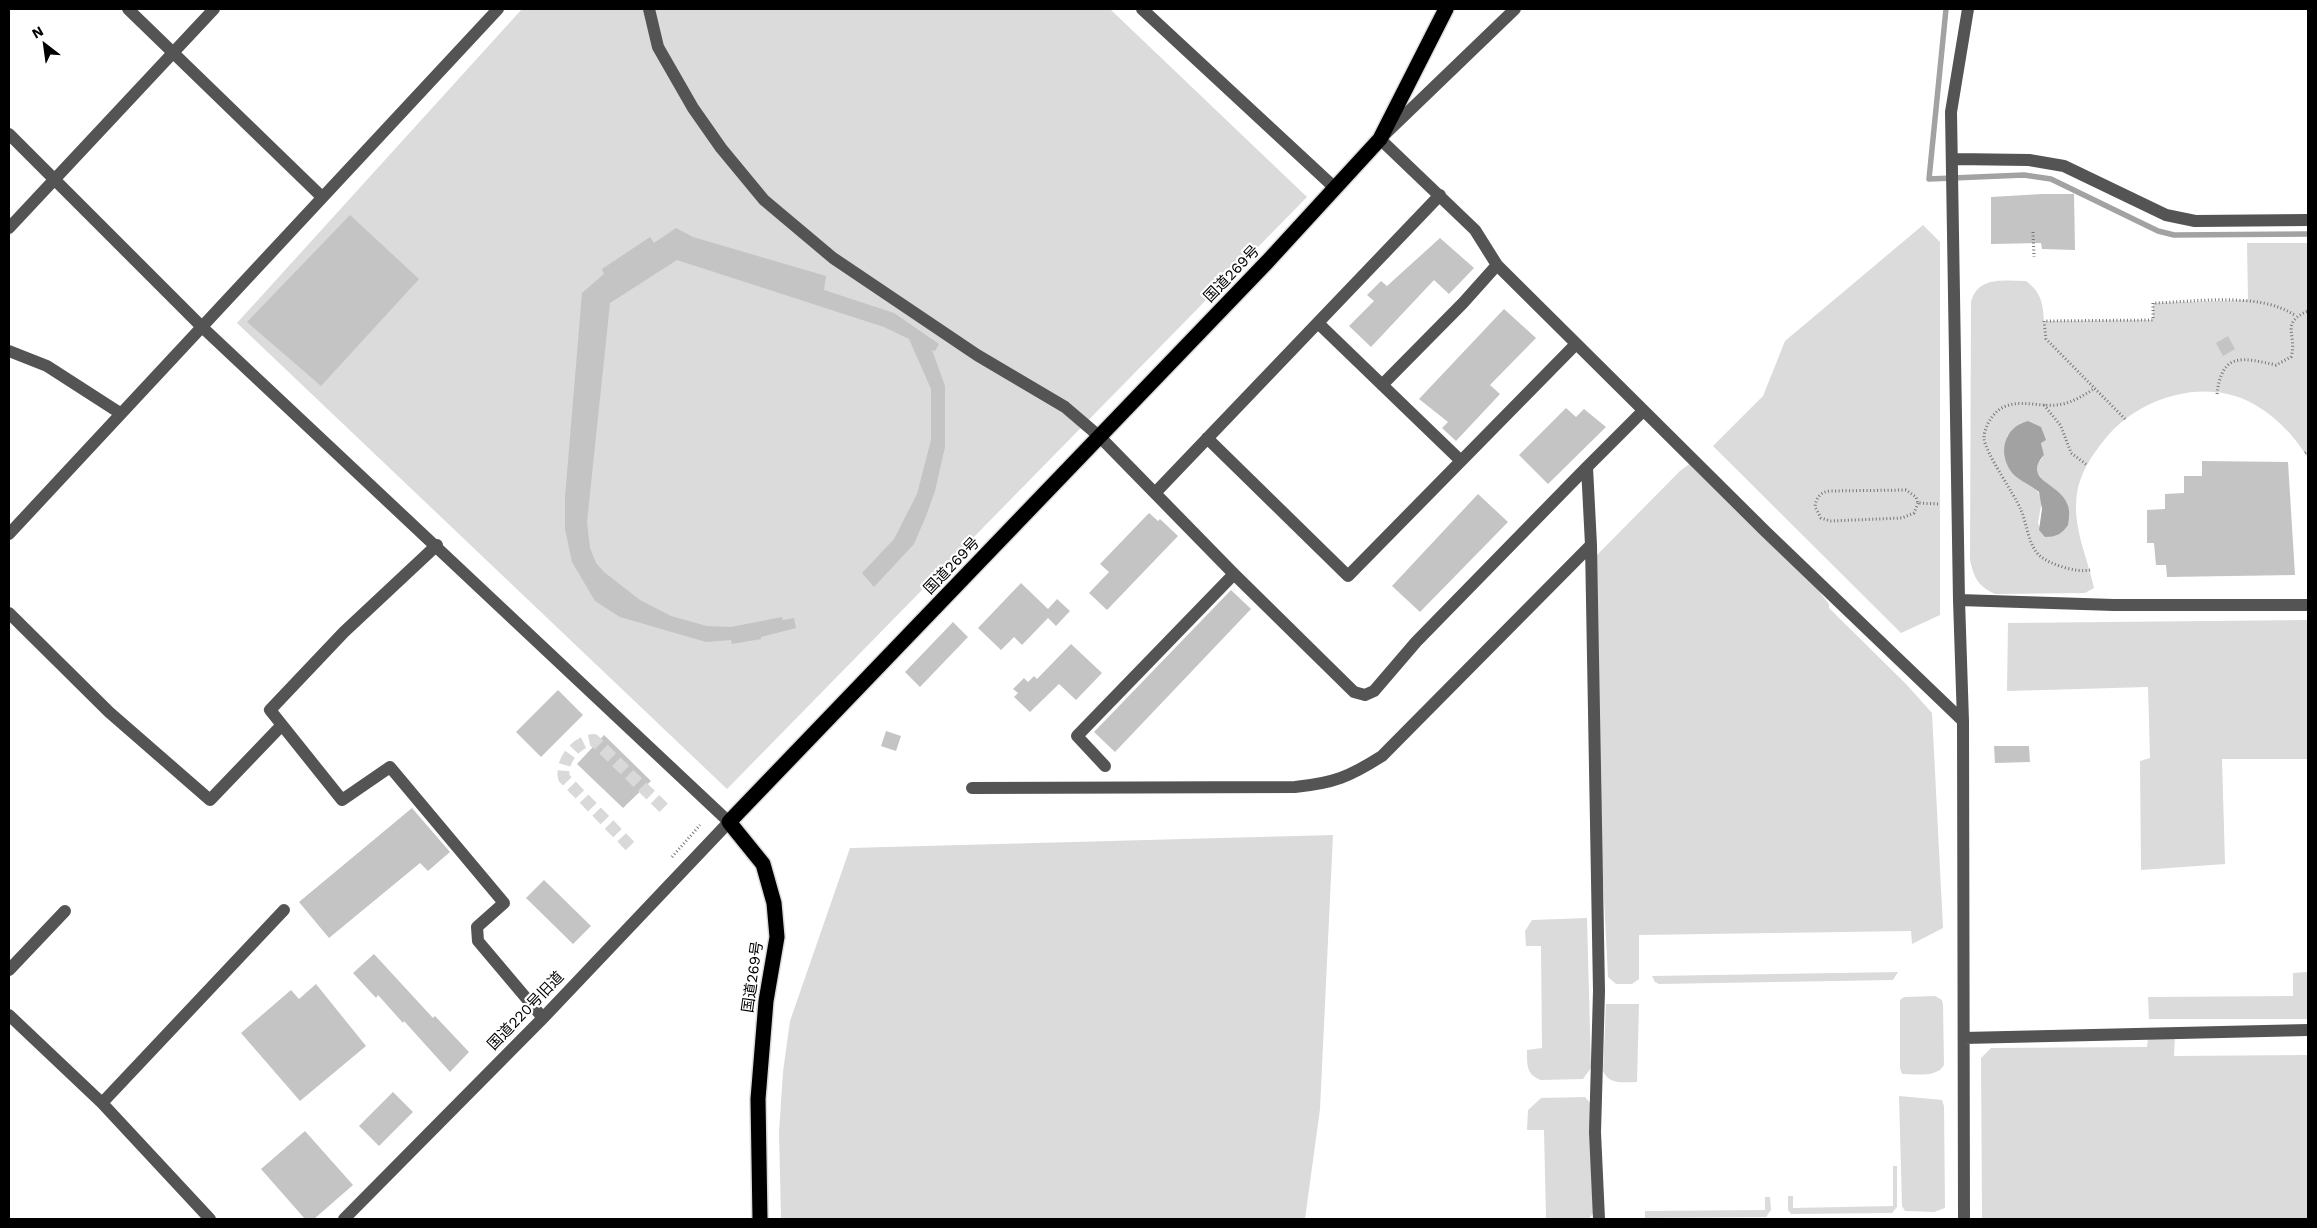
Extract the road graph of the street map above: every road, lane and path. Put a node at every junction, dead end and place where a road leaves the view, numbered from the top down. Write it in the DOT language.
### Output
graph roads {
  1 [pos="128,9"];
  2 [pos="214,9"];
  3 [pos="498,9"];
  4 [pos="649,9"];
  5 [pos="1142,9"];
  6 [pos="1446,9"];
  7 [pos="1515,9"];
  8 [pos="1968,9"];
  9 [pos="173,52"];
  10 [pos="9,134"];
  11 [pos="1380,139"];
  12 [pos="1954,164"];
  13 [pos="53,179"];
  14 [pos="1335,188"];
  15 [pos="1440,195"];
  16 [pos="322,197"];
  17 [pos="2308,220"];
  18 [pos="9,228"];
  19 [pos="2033,232"];
  20 [pos="2034,257"];
  21 [pos="1497,265"];
  22 [pos="2308,311"];
  23 [pos="2296,316"];
  24 [pos="1318,323"];
  25 [pos="202,326"];
  26 [pos="1576,344"];
  27 [pos="9,351"];
  28 [pos="1382,385"];
  29 [pos="2095,388"];
  30 [pos="2217,394"];
  31 [pos="2044,405"];
  32 [pos="1643,410"];
  33 [pos="120,414"];
  34 [pos="2125,419"];
  35 [pos="1100,437"];
  36 [pos="1207,438"];
  37 [pos="1460,460"];
  38 [pos="2088,465"];
  39 [pos="1587,467"];
  40 [pos="1155,493"];
  41 [pos="1918,503"];
  42 [pos="1940,504"];
  43 [pos="9,534"];
  44 [pos="437,545"];
  45 [pos="1591,545"];
  46 [pos="2090,570"];
  47 [pos="1234,574"];
  48 [pos="1959,600"];
  49 [pos="2308,605"];
  50 [pos="9,613"];
  51 [pos="1963,722"];
  52 [pos="282,725"];
  53 [pos="1105,766"];
  54 [pos="972,788"];
  55 [pos="729,822"];
  56 [pos="284,910"];
  57 [pos="65,911"];
  58 [pos="9,970"];
  59 [pos="9,1015"];
  60 [pos="543,1018"];
  61 [pos="2308,1030"];
  62 [pos="1964,1038"];
  63 [pos="102,1103"];
  64 [pos="210,1219"];
  65 [pos="344,1219"];
  66 [pos="760,1219"];
  67 [pos="1599,1219"];
  68 [pos="1964,1219"];
  1 -- 9 [label="street"];
  2 -- 9 [label="street"];
  3 -- 16 [label="street"];
  4 -- 35 [label="street"];
  5 -- 14 [label="street"];
  6 -- 11 [label="highway, 国道269号"];
  7 -- 11 [label="street"];
  8 -- 12 [label="street"];
  9 -- 13 [label="street"];
  9 -- 16 [label="street"];
  10 -- 13 [label="street"];
  11 -- 14 [label="highway, 国道269号"];
  11 -- 15 [label="street"];
  12 -- 17 [label="street"];
  12 -- 48 [label="street"];
  13 -- 18 [label="street"];
  13 -- 25 [label="street"];
  14 -- 35 [label="highway, 国道269号"];
  15 -- 21 [label="street"];
  15 -- 24 [label="street"];
  16 -- 25 [label="street"];
  19 -- 20 [label="path"];
  21 -- 26 [label="street"];
  21 -- 28 [label="street"];
  22 -- 23 [label="path"];
  23 -- 29 [label="path"];
  23 -- 30 [label="path"];
  24 -- 28 [label="street"];
  24 -- 36 [label="street"];
  25 -- 33 [label="street"];
  25 -- 44 [label="street"];
  26 -- 32 [label="street"];
  26 -- 37 [label="street"];
  27 -- 33 [label="street"];
  28 -- 37 [label="street"];
  29 -- 31 [label="path"];
  29 -- 34 [label="path"];
  31 -- 38 [label="path"];
  31 -- 46 [label="path"];
  32 -- 39 [label="street"];
  32 -- 51 [label="street"];
  33 -- 43 [label="street"];
  35 -- 40 [label="street"];
  35 -- 55 [label="highway, 国道269号"];
  36 -- 37 [label="street"];
  36 -- 40 [label="street"];
  39 -- 45 [label="street"];
  39 -- 47 [label="street"];
  40 -- 47 [label="street"];
  41 -- 41 [label="path"];
  41 -- 42 [label="path"];
  44 -- 52 [label="street"];
  44 -- 55 [label="street"];
  45 -- 54 [label="street"];
  45 -- 67 [label="street"];
  47 -- 53 [label="street"];
  48 -- 49 [label="street"];
  48 -- 51 [label="street"];
  50 -- 52 [label="street"];
  51 -- 62 [label="street"];
  52 -- 60 [label="street"];
  55 -- 60 [label="street, 国道220号旧道"];
  55 -- 66 [label="highway, 国道269号"];
  56 -- 63 [label="street"];
  57 -- 58 [label="street"];
  59 -- 63 [label="street"];
  60 -- 65 [label="street, 国道220号旧道"];
  61 -- 62 [label="street"];
  62 -- 68 [label="street"];
  63 -- 64 [label="street"];
}
